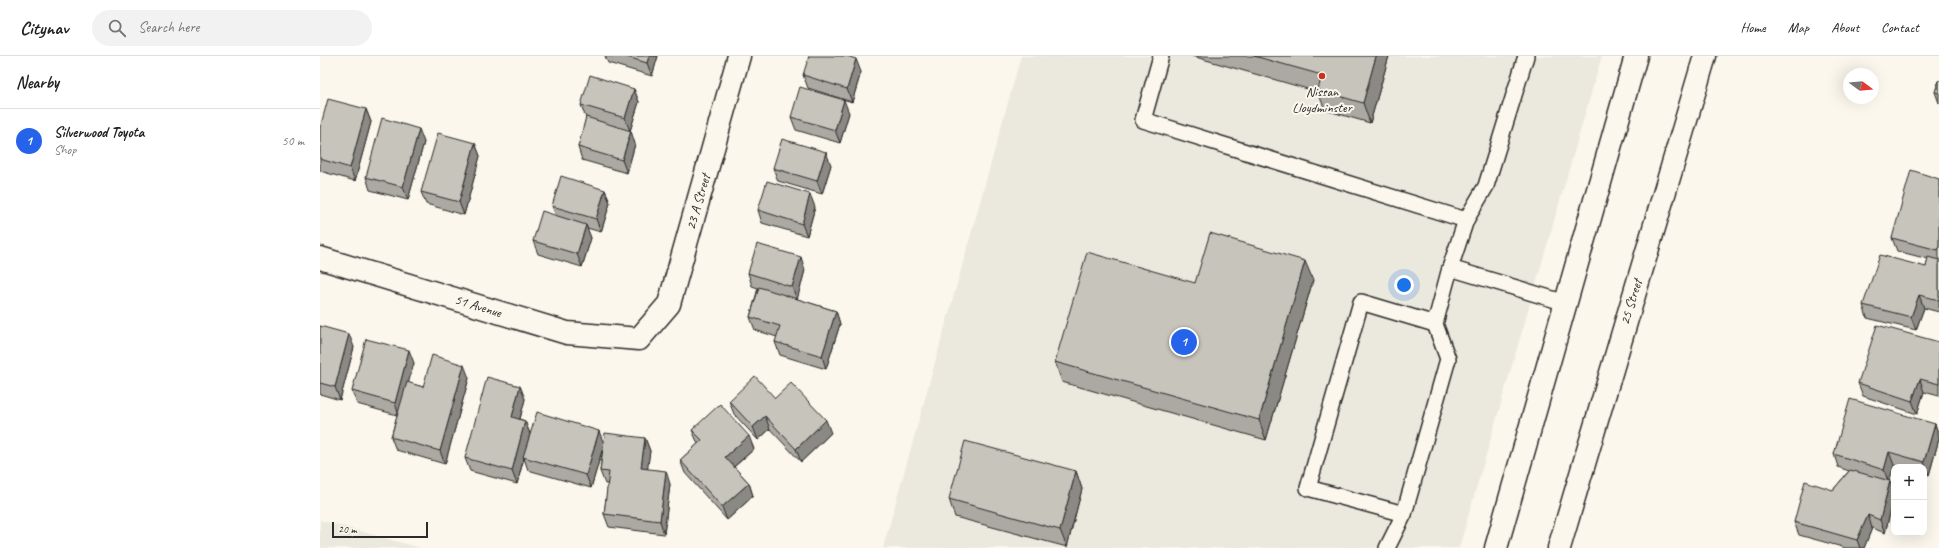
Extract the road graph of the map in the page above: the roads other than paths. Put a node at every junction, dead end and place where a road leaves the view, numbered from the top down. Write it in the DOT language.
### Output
graph roads {
  1 [pos="739,56"];
  2 [pos="1161,56"];
  3 [pos="1526,56"];
  4 [pos="1636,56"];
  5 [pos="1705,56"];
  6 [pos="1466,220"];
  7 [pos="320,258"];
  8 [pos="1450,268"];
  9 [pos="1566,302"];
  10 [pos="1435,324"];
  11 [pos="639,339"];
  12 [pos="1404,514"];
  13 [pos="1387,548"];
  14 [pos="1496,548"];
  15 [pos="1559,548"];
  1 -- 11 [label="main road, 23 A Street"];
  2 -- 6 [label="lane"];
  3 -- 6 [label="lane"];
  4 -- 9 [label="main road"];
  5 -- 15 [label="main road, 25 Street"];
  6 -- 8 [label="lane"];
  7 -- 11 [label="main road, 51 Avenue"];
  8 -- 9 [label="lane"];
  8 -- 10 [label="lane"];
  9 -- 14 [label="main road"];
  10 -- 12 [label="lane"];
  10 -- 12 [label="lane"];
  12 -- 13 [label="lane"];
}
